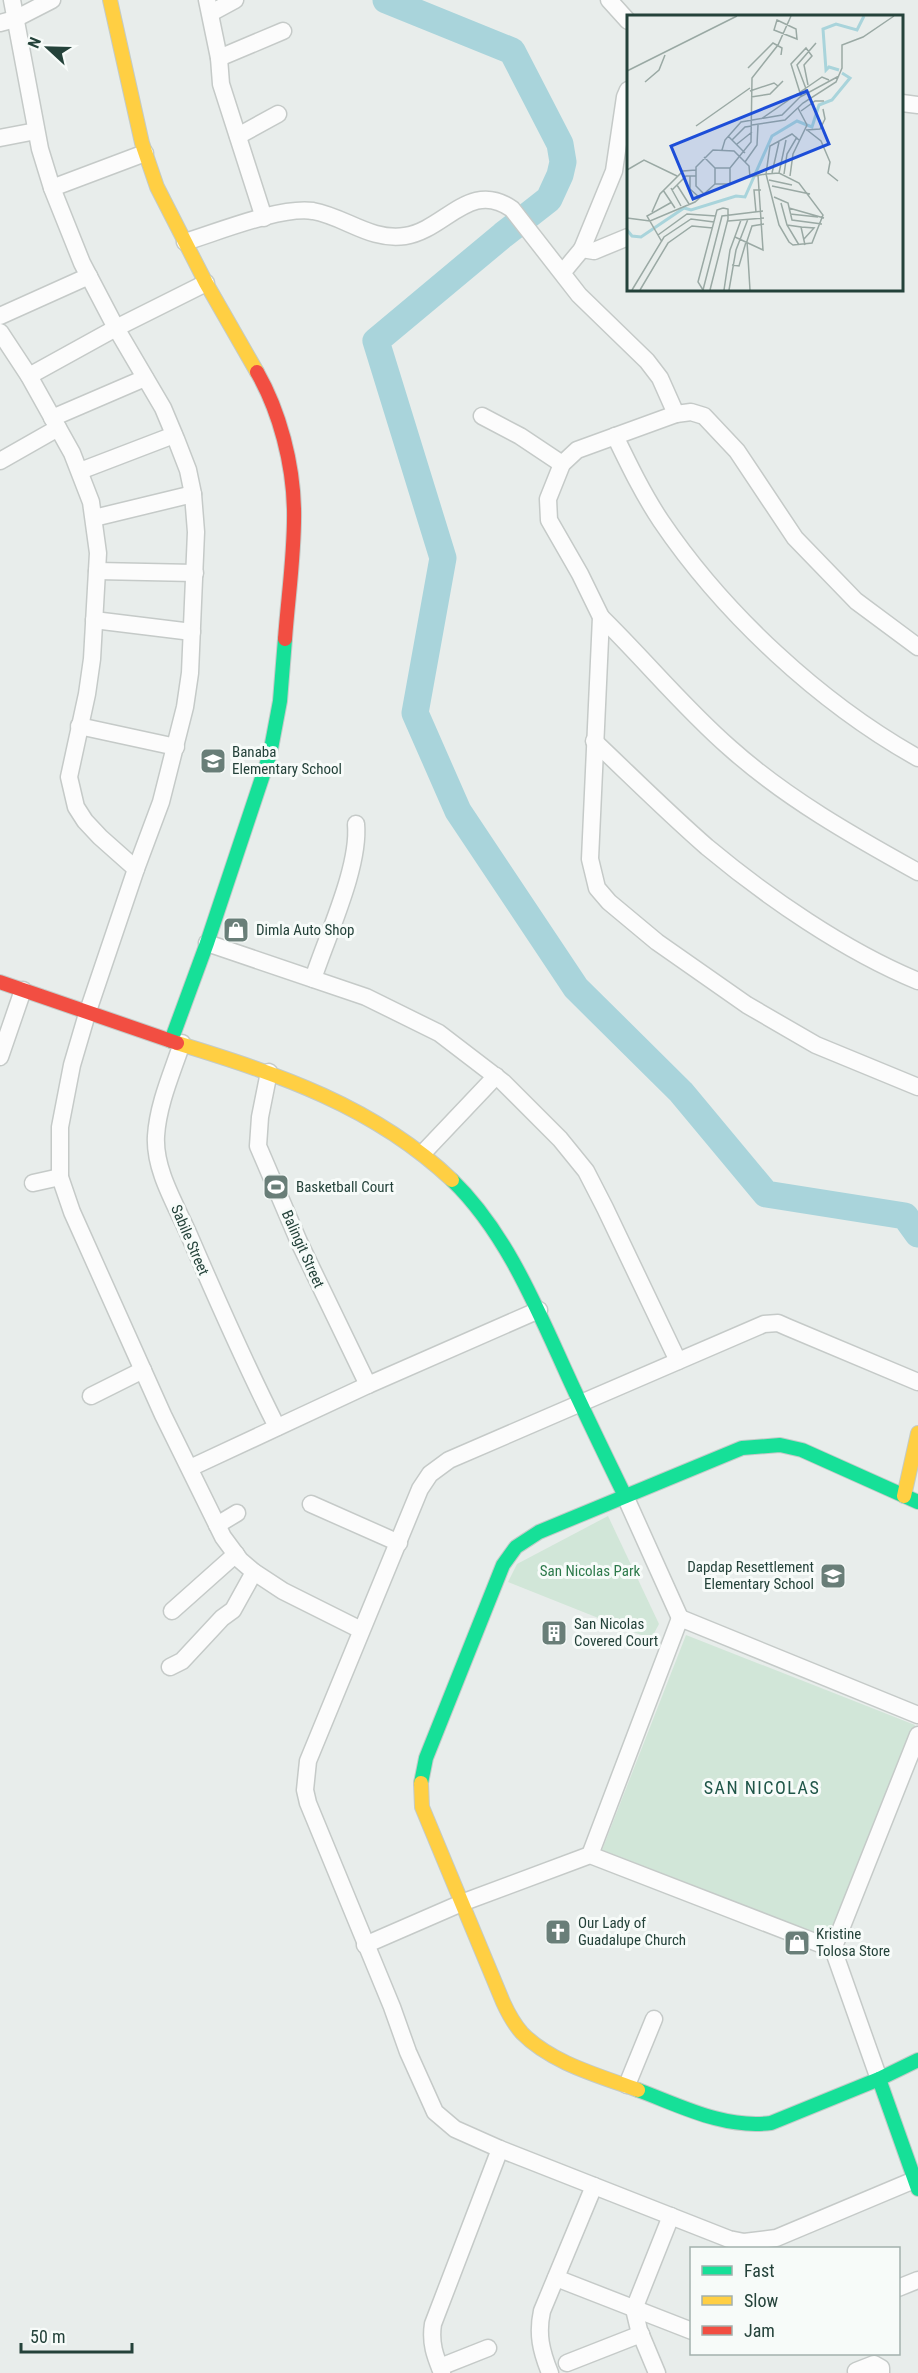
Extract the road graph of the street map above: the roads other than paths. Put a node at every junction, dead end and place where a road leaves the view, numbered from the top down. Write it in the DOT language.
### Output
graph roads {
  1 [pos="12,0"];
  2 [pos="52,0"];
  3 [pos="110,0"];
  4 [pos="235,0"];
  5 [pos="609,0"];
  6 [pos="209,7"];
  7 [pos="627,20"];
  8 [pos="7,21"];
  9 [pos="284,31"];
  10 [pos="219,58"];
  11 [pos="627,92"];
  12 [pos="903,103"];
  13 [pos="918,105"];
  14 [pos="278,114"];
  15 [pos="36,131"];
  16 [pos="238,136"];
  17 [pos="0,138"];
  18 [pos="145,153"];
  19 [pos="621,168"];
  20 [pos="52,188"];
  21 [pos="264,218"];
  22 [pos="627,237"];
  23 [pos="185,242"];
  24 [pos="582,249"];
  25 [pos="563,272"];
  26 [pos="89,276"];
  27 [pos="206,283"];
  28 [pos="0,316"];
  29 [pos="116,328"];
  30 [pos="0,332"];
  31 [pos="29,376"];
  32 [pos="145,378"];
  33 [pos="676,414"];
  34 [pos="482,416"];
  35 [pos="55,423"];
  36 [pos="174,435"];
  37 [pos="615,436"];
  38 [pos="0,461"];
  39 [pos="562,464"];
  40 [pos="80,471"];
  41 [pos="193,494"];
  42 [pos="94,518"];
  43 [pos="97,572"];
  44 [pos="195,573"];
  45 [pos="601,617"];
  46 [pos="94,620"];
  47 [pos="192,632"];
  48 [pos="918,647"];
  49 [pos="79,726"];
  50 [pos="594,741"];
  51 [pos="176,747"];
  52 [pos="918,758"];
  53 [pos="356,824"];
  54 [pos="136,869"];
  55 [pos="918,872"];
  56 [pos="207,943"];
  57 [pos="313,979"];
  58 [pos="918,981"];
  59 [pos="0,982"];
  60 [pos="23,990"];
  61 [pos="87,1014"];
  62 [pos="176,1042"];
  63 [pos="0,1057"];
  64 [pos="270,1072"];
  65 [pos="496,1076"];
  66 [pos="918,1087"];
  67 [pos="423,1153"];
  68 [pos="60,1177"];
  69 [pos="33,1183"];
  70 [pos="539,1310"];
  71 [pos="678,1361"];
  72 [pos="143,1370"];
  73 [pos="918,1382"];
  74 [pos="368,1385"];
  75 [pos="91,1396"];
  76 [pos="580,1402"];
  77 [pos="277,1427"];
  78 [pos="918,1432"];
  79 [pos="190,1468"];
  80 [pos="625,1496"];
  81 [pos="904,1497"];
  82 [pos="918,1502"];
  83 [pos="311,1504"];
  84 [pos="237,1513"];
  85 [pos="217,1525"];
  86 [pos="399,1543"];
  87 [pos="236,1554"];
  88 [pos="254,1572"];
  89 [pos="172,1611"];
  90 [pos="680,1618"];
  91 [pos="361,1630"];
  92 [pos="170,1667"];
  93 [pos="918,1715"];
  94 [pos="918,1735"];
  95 [pos="591,1855"];
  96 [pos="464,1902"];
  97 [pos="365,1945"];
  98 [pos="833,1950"];
  99 [pos="654,2019"];
  100 [pos="918,2060"];
  101 [pos="879,2079"];
  102 [pos="627,2085"];
  103 [pos="500,2150"];
  104 [pos="916,2185"];
  105 [pos="594,2186"];
  106 [pos="671,2216"];
  107 [pos="556,2278"];
  108 [pos="918,2280"];
  109 [pos="900,2287"];
  110 [pos="633,2309"];
  111 [pos="690,2330"];
  112 [pos="641,2334"];
  113 [pos="488,2348"];
  114 [pos="567,2363"];
  115 [pos="441,2370"];
  116 [pos="856,2371"];
  117 [pos="550,2373"];
  118 [pos="657,2373"];
  119 [pos="881,2373"];
  1 -- 8 [label="street"];
  2 -- 8 [label="street"];
  3 -- 18 [label="street"];
  4 -- 6 [label="street"];
  5 -- 7 [label="street"];
  6 -- 10 [label="street"];
  8 -- 15 [label="street"];
  9 -- 10 [label="street"];
  10 -- 16 [label="street"];
  11 -- 19 [label="street"];
  12 -- 13 [label="street"];
  14 -- 16 [label="street"];
  15 -- 17 [label="street"];
  15 -- 20 [label="street"];
  16 -- 21 [label="street"];
  18 -- 20 [label="street"];
  18 -- 23 [label="street"];
  19 -- 24 [label="street"];
  20 -- 26 [label="street"];
  21 -- 23 [label="street"];
  21 -- 25 [label="street"];
  22 -- 24 [label="street"];
  23 -- 27 [label="street"];
  24 -- 25 [label="street"];
  25 -- 33 [label="street"];
  26 -- 28 [label="street"];
  26 -- 29 [label="street"];
  27 -- 29 [label="street"];
  27 -- 56 [label="street"];
  29 -- 31 [label="street"];
  29 -- 32 [label="street"];
  30 -- 31 [label="street"];
  31 -- 35 [label="street"];
  32 -- 35 [label="street"];
  32 -- 36 [label="street"];
  33 -- 37 [label="street"];
  33 -- 48 [label="street"];
  34 -- 39 [label="street"];
  35 -- 38 [label="street"];
  35 -- 40 [label="street"];
  36 -- 40 [label="street"];
  36 -- 41 [label="street"];
  37 -- 39 [label="street"];
  37 -- 52 [label="street"];
  39 -- 45 [label="street"];
  40 -- 42 [label="street"];
  41 -- 42 [label="street"];
  41 -- 44 [label="street"];
  42 -- 43 [label="street"];
  43 -- 44 [label="street"];
  43 -- 46 [label="street"];
  44 -- 47 [label="street"];
  45 -- 50 [label="street"];
  45 -- 55 [label="street"];
  46 -- 47 [label="street"];
  46 -- 49 [label="street"];
  47 -- 51 [label="street"];
  49 -- 51 [label="street"];
  49 -- 54 [label="street"];
  50 -- 58 [label="street"];
  50 -- 66 [label="street"];
  51 -- 54 [label="street"];
  53 -- 57 [label="street"];
  54 -- 61 [label="street"];
  56 -- 57 [label="street"];
  56 -- 62 [label="street"];
  57 -- 65 [label="street"];
  59 -- 60 [label="street"];
  60 -- 61 [label="street"];
  60 -- 63 [label="street"];
  61 -- 62 [label="street"];
  61 -- 68 [label="street"];
  62 -- 64 [label="street"];
  62 -- 77 [label="street, Sabile Street"];
  64 -- 67 [label="street"];
  64 -- 74 [label="street, Balingit Street"];
  65 -- 67 [label="street"];
  65 -- 71 [label="street"];
  67 -- 70 [label="street"];
  68 -- 69 [label="street"];
  68 -- 72 [label="street"];
  70 -- 74 [label="street"];
  70 -- 76 [label="street"];
  71 -- 73 [label="street"];
  71 -- 76 [label="street"];
  72 -- 75 [label="street"];
  72 -- 79 [label="street"];
  74 -- 77 [label="street"];
  76 -- 80 [label="street"];
  76 -- 86 [label="street"];
  77 -- 79 [label="street"];
  78 -- 81 [label="street"];
  79 -- 85 [label="street"];
  80 -- 81 [label="street"];
  80 -- 90 [label="street"];
  80 -- 96 [label="street"];
  81 -- 82 [label="street"];
  83 -- 86 [label="street"];
  84 -- 85 [label="street"];
  85 -- 87 [label="street"];
  86 -- 91 [label="street"];
  87 -- 88 [label="street"];
  87 -- 89 [label="street"];
  88 -- 91 [label="street"];
  88 -- 92 [label="street"];
  90 -- 93 [label="street"];
  90 -- 95 [label="street"];
  91 -- 97 [label="street"];
  94 -- 98 [label="street"];
  95 -- 96 [label="street"];
  95 -- 98 [label="street"];
  96 -- 97 [label="street"];
  96 -- 102 [label="street"];
  97 -- 103 [label="street"];
  98 -- 101 [label="street"];
  99 -- 102 [label="street"];
  100 -- 101 [label="street"];
  101 -- 102 [label="street"];
  101 -- 104 [label="street"];
  103 -- 105 [label="street"];
  103 -- 115 [label="street"];
  104 -- 106 [label="street"];
  105 -- 106 [label="street"];
  105 -- 107 [label="street"];
  106 -- 110 [label="street"];
  107 -- 110 [label="street"];
  107 -- 117 [label="street"];
  108 -- 109 [label="street"];
  110 -- 111 [label="street"];
  110 -- 112 [label="street"];
  112 -- 114 [label="street"];
  112 -- 118 [label="street"];
  113 -- 115 [label="street"];
  116 -- 119 [label="street"];
}
